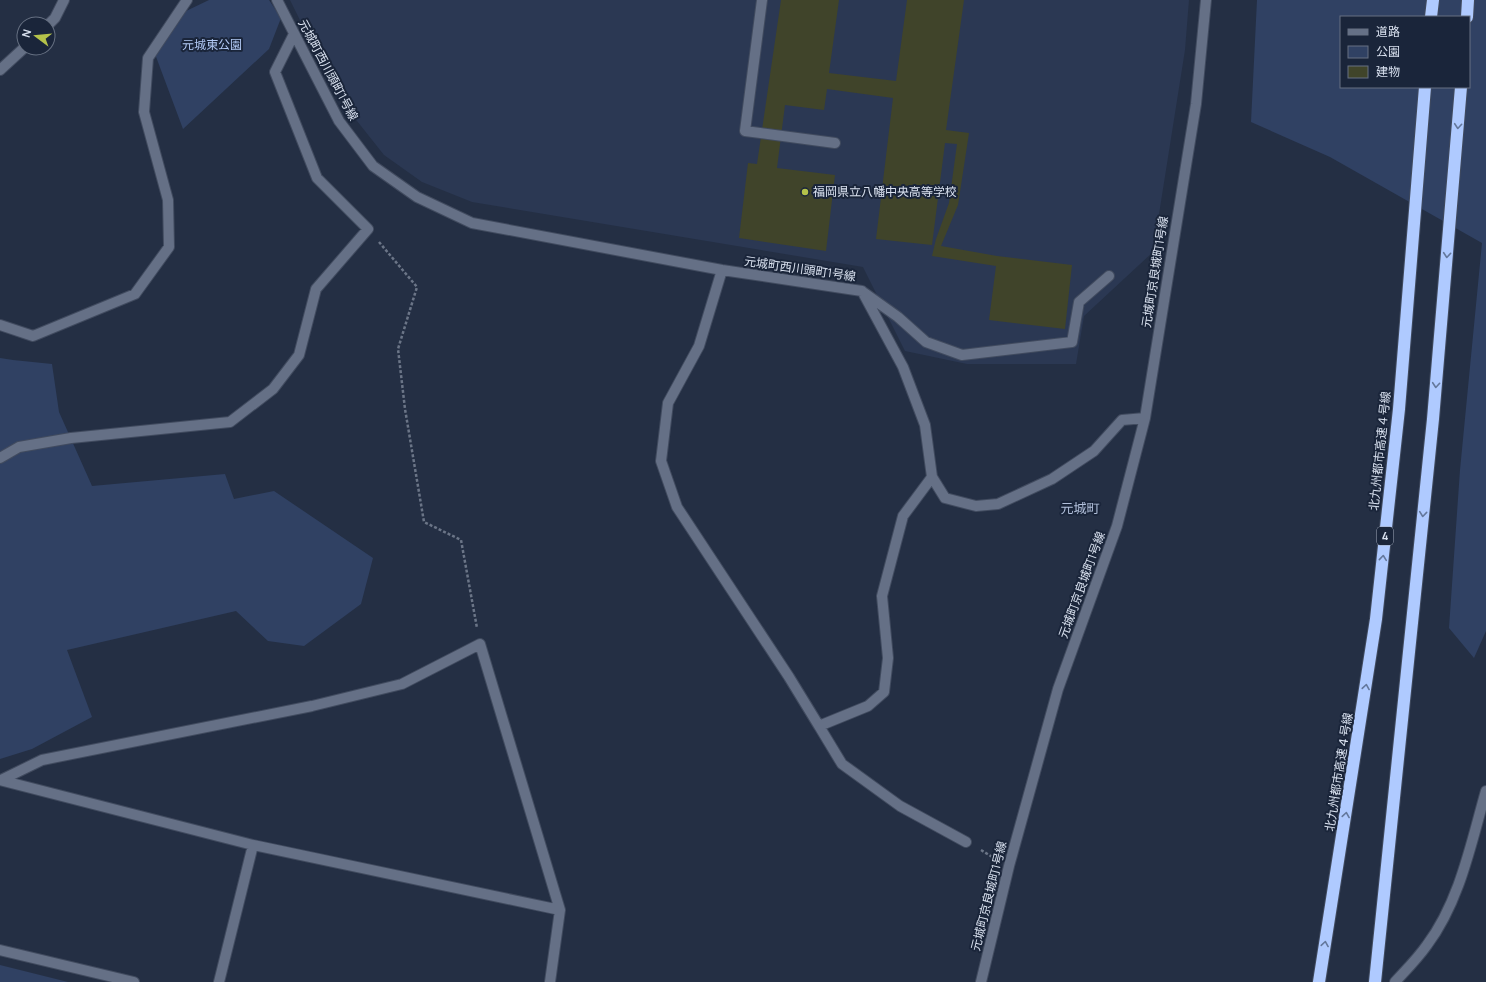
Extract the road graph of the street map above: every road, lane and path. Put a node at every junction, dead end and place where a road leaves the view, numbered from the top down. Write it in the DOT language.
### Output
graph roads {
  1 [pos="64,0"];
  2 [pos="187,0"];
  3 [pos="277,0"];
  4 [pos="762,0"];
  5 [pos="1206,0"];
  6 [pos="1433,0"];
  7 [pos="1468,0"];
  8 [pos="56,16"];
  9 [pos="1431,16"];
  10 [pos="1467,16"];
  11 [pos="294,34"];
  12 [pos="16,55"];
  13 [pos="0,70"];
  14 [pos="1426,88"];
  15 [pos="1461,88"];
  16 [pos="835,143"];
  17 [pos="368,229"];
  18 [pos="722,270"];
  19 [pos="1108,276"];
  20 [pos="862,291"];
  21 [pos="0,325"];
  22 [pos="1145,418"];
  23 [pos="0,458"];
  24 [pos="932,477"];
  25 [pos="480,644"];
  26 [pos="819,726"];
  27 [pos="1,780"];
  28 [pos="1486,791"];
  29 [pos="966,842"];
  30 [pos="253,845"];
  31 [pos="1009,866"];
  32 [pos="560,910"];
  33 [pos="0,950"];
  34 [pos="134,982"];
  35 [pos="219,982"];
  36 [pos="550,982"];
  37 [pos="981,982"];
  38 [pos="1319,982"];
  39 [pos="1375,982"];
  40 [pos="1395,982"];
  1 -- 8 [label="street"];
  2 -- 21 [label="street"];
  3 -- 11 [label="street, 元城町西川頭町1号線"];
  4 -- 16 [label="street"];
  5 -- 22 [label="street, 元城町京良城町1号線"];
  6 -- 9 [label="highway"];
  7 -- 10 [label="highway"];
  11 -- 17 [label="street"];
  11 -- 18 [label="street, 元城町西川頭町1号線"];
  12 -- 13 [label="street"];
  38 -- 14 [label="highway, 北九州都市高速４号線 / 4, one-way"];
  15 -- 39 [label="highway, one-way"];
  17 -- 23 [label="street"];
  17 -- 25 [label="path"];
  18 -- 20 [label="street, 元城町西川頭町1号線"];
  18 -- 26 [label="street"];
  19 -- 20 [label="street"];
  20 -- 24 [label="street, 元城町西川頭町1号線"];
  22 -- 24 [label="street"];
  22 -- 31 [label="street, 元城町京良城町1号線"];
  24 -- 26 [label="street"];
  25 -- 27 [label="street"];
  25 -- 32 [label="street"];
  26 -- 29 [label="street"];
  27 -- 30 [label="street"];
  28 -- 40 [label="street"];
  29 -- 31 [label="path"];
  30 -- 32 [label="street"];
  30 -- 35 [label="street"];
  31 -- 37 [label="street, 元城町京良城町1号線"];
  32 -- 36 [label="street"];
  33 -- 34 [label="street"];
}
